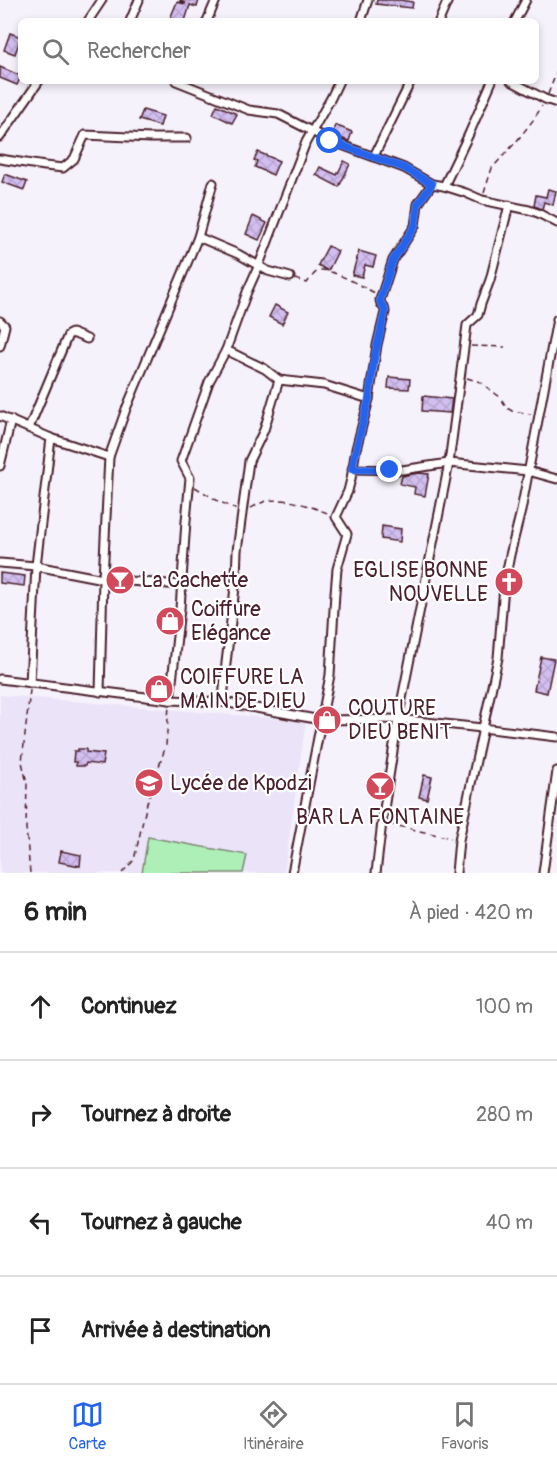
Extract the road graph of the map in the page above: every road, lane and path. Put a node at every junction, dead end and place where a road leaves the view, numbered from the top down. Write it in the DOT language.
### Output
graph roads {
  1 [pos="102,0"];
  2 [pos="139,0"];
  3 [pos="216,0"];
  4 [pos="368,0"];
  5 [pos="448,0"];
  6 [pos="526,0"];
  7 [pos="90,18"];
  8 [pos="131,18"];
  9 [pos="208,18"];
  10 [pos="362,18"];
  11 [pos="440,18"];
  12 [pos="517,18"];
  13 [pos="557,71"];
  14 [pos="37,84"];
  15 [pos="184,84"];
  16 [pos="337,84"];
  17 [pos="410,84"];
  18 [pos="491,84"];
  19 [pos="517,84"];
  20 [pos="545,99"];
  21 [pos="557,103"];
  22 [pos="313,131"];
  23 [pos="0,137"];
  24 [pos="187,138"];
  25 [pos="374,156"];
  26 [pos="0,159"];
  27 [pos="213,183"];
  28 [pos="432,184"];
  29 [pos="444,186"];
  30 [pos="482,200"];
  31 [pos="509,206"];
  32 [pos="557,223"];
  33 [pos="198,237"];
  34 [pos="259,265"];
  35 [pos="290,277"];
  36 [pos="382,296"];
  37 [pos="557,319"];
  38 [pos="0,321"];
  39 [pos="87,339"];
  40 [pos="0,346"];
  41 [pos="464,346"];
  42 [pos="505,347"];
  43 [pos="226,350"];
  44 [pos="461,377"];
  45 [pos="279,380"];
  46 [pos="369,399"];
  47 [pos="0,416"];
  48 [pos="539,416"];
  49 [pos="10,420"];
  50 [pos="29,428"];
  51 [pos="51,438"];
  52 [pos="109,457"];
  53 [pos="449,463"];
  54 [pos="0,466"];
  55 [pos="352,469"];
  56 [pos="528,471"];
  57 [pos="557,479"];
  58 [pos="189,484"];
  59 [pos="242,512"];
  60 [pos="336,517"];
  61 [pos="0,563"];
  62 [pos="36,566"];
  63 [pos="103,579"];
  64 [pos="181,585"];
  65 [pos="0,679"];
  66 [pos="30,684"];
  67 [pos="100,692"];
  68 [pos="170,700"];
  69 [pos="224,702"];
  70 [pos="398,719"];
  71 [pos="321,720"];
  72 [pos="482,728"];
  73 [pos="557,737"];
  74 [pos="557,771"];
  75 [pos="382,822"];
  76 [pos="459,840"];
  77 [pos="30,873"];
  78 [pos="122,873"];
  79 [pos="292,873"];
  80 [pos="376,873"];
  81 [pos="456,873"];
  82 [pos="543,873"];
  1 -- 7 [label="street"];
  2 -- 8 [label="street"];
  3 -- 9 [label="street"];
  4 -- 10 [label="street"];
  5 -- 11 [label="street"];
  6 -- 12 [label="street"];
  13 -- 20 [label="path"];
  14 -- 23 [label="street"];
  15 -- 22 [label="street"];
  16 -- 22 [label="street"];
  17 -- 25 [label="street"];
  18 -- 29 [label="street"];
  19 -- 20 [label="street"];
  20 -- 21 [label="street"];
  20 -- 30 [label="path"];
  22 -- 25 [label="street"];
  22 -- 34 [label="street"];
  24 -- 26 [label="street"];
  25 -- 28 [label="street"];
  27 -- 33 [label="street"];
  28 -- 29 [label="street"];
  28 -- 36 [label="street"];
  29 -- 30 [label="street"];
  30 -- 31 [label="street"];
  31 -- 32 [label="street"];
  31 -- 41 [label="street"];
  33 -- 34 [label="street"];
  33 -- 52 [label="street"];
  34 -- 35 [label="street"];
  34 -- 43 [label="street"];
  35 -- 36 [label="path"];
  36 -- 46 [label="street"];
  37 -- 48 [label="street"];
  38 -- 40 [label="street"];
  39 -- 50 [label="street"];
  41 -- 42 [label="path"];
  41 -- 44 [label="street"];
  43 -- 45 [label="street"];
  43 -- 64 [label="street"];
  44 -- 48 [label="path"];
  44 -- 53 [label="street"];
  45 -- 46 [label="street"];
  45 -- 59 [label="street"];
  46 -- 55 [label="street"];
  47 -- 49 [label="street"];
  48 -- 56 [label="street"];
  49 -- 50 [label="street"];
  49 -- 54 [label="street"];
  50 -- 51 [label="street"];
  51 -- 52 [label="street"];
  51 -- 62 [label="street"];
  52 -- 63 [label="street"];
  53 -- 55 [label="street"];
  53 -- 56 [label="street"];
  53 -- 70 [label="street"];
  55 -- 60 [label="street"];
  56 -- 57 [label="street"];
  56 -- 72 [label="street"];
  58 -- 59 [label="path"];
  59 -- 60 [label="path"];
  59 -- 69 [label="street"];
  60 -- 71 [label="street"];
  61 -- 62 [label="street"];
  62 -- 63 [label="street"];
  62 -- 66 [label="street"];
  63 -- 64 [label="street"];
  63 -- 67 [label="street"];
  64 -- 68 [label="street"];
  65 -- 66 [label="street"];
  66 -- 67 [label="street"];
  66 -- 77 [label="path"];
  67 -- 68 [label="street"];
  68 -- 69 [label="street"];
  68 -- 78 [label="path"];
  69 -- 71 [label="street"];
  70 -- 71 [label="street"];
  70 -- 72 [label="street"];
  70 -- 75 [label="street"];
  71 -- 79 [label="street"];
  72 -- 73 [label="street"];
  72 -- 76 [label="street"];
  74 -- 82 [label="street"];
  75 -- 76 [label="path"];
  75 -- 80 [label="street"];
  76 -- 81 [label="street"];
}
